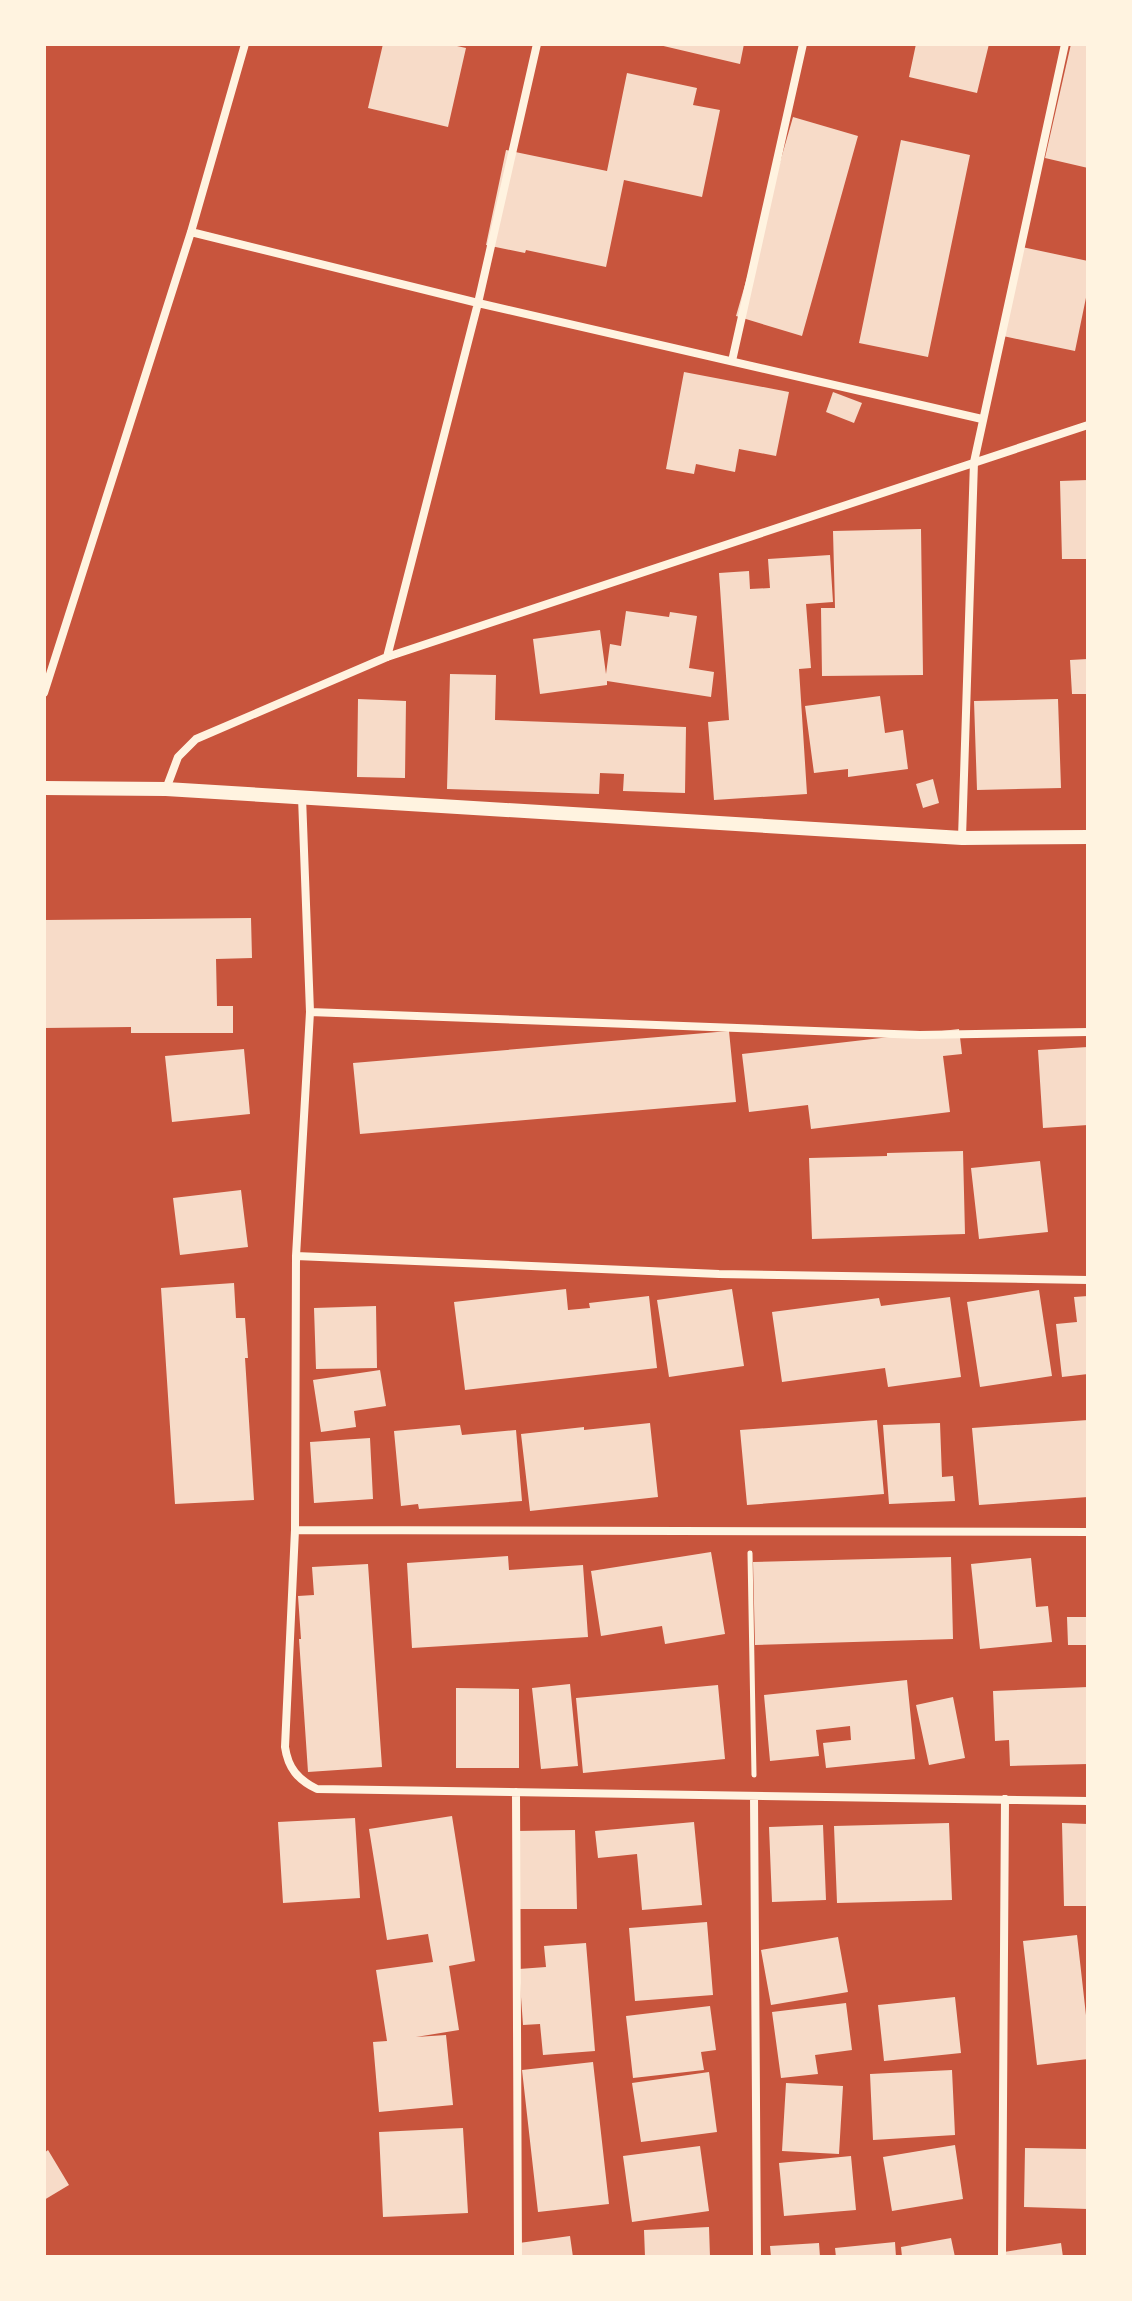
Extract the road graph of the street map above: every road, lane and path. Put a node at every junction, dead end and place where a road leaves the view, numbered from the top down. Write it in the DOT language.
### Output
graph roads {
  1 [pos="245,44"];
  2 [pos="537,44"];
  3 [pos="803,44"];
  4 [pos="1065,44"];
  5 [pos="191,232"];
  6 [pos="478,303"];
  7 [pos="732,361"];
  8 [pos="982,419"];
  9 [pos="1088,425"];
  10 [pos="974,462"];
  11 [pos="387,657"];
  12 [pos="44,693"];
  13 [pos="44,788"];
  14 [pos="166,789"];
  15 [pos="302,797"];
  16 [pos="1088,837"];
  17 [pos="962,838"];
  18 [pos="310,1012"];
  19 [pos="1088,1032"];
  20 [pos="296,1256"];
  21 [pos="1088,1280"];
  22 [pos="295,1530"];
  23 [pos="749,1531"];
  24 [pos="1088,1532"];
  25 [pos="516,1792"];
  26 [pos="754,1796"];
  27 [pos="1005,1799"];
  28 [pos="1088,1801"];
  29 [pos="518,2257"];
  30 [pos="757,2257"];
  31 [pos="1002,2257"];
  1 -- 5 [label="street"];
  2 -- 6 [label="street"];
  3 -- 7 [label="street"];
  4 -- 8 [label="street"];
  5 -- 6 [label="street"];
  5 -- 12 [label="street"];
  6 -- 7 [label="street"];
  6 -- 11 [label="street"];
  7 -- 8 [label="street"];
  8 -- 10 [label="street"];
  9 -- 10 [label="street"];
  10 -- 11 [label="street"];
  10 -- 17 [label="street"];
  11 -- 14 [label="street"];
  13 -- 14 [label="street"];
  14 -- 15 [label="street"];
  15 -- 17 [label="street"];
  15 -- 18 [label="street"];
  16 -- 17 [label="street"];
  18 -- 19 [label="street"];
  18 -- 20 [label="street"];
  20 -- 21 [label="street"];
  20 -- 22 [label="street"];
  22 -- 23 [label="street"];
  22 -- 25 [label="street"];
  23 -- 24 [label="street"];
  23 -- 26 [label="path"];
  25 -- 26 [label="street"];
  25 -- 29 [label="street"];
  26 -- 27 [label="street"];
  26 -- 30 [label="street"];
  27 -- 28 [label="street"];
  27 -- 31 [label="street"];
}
